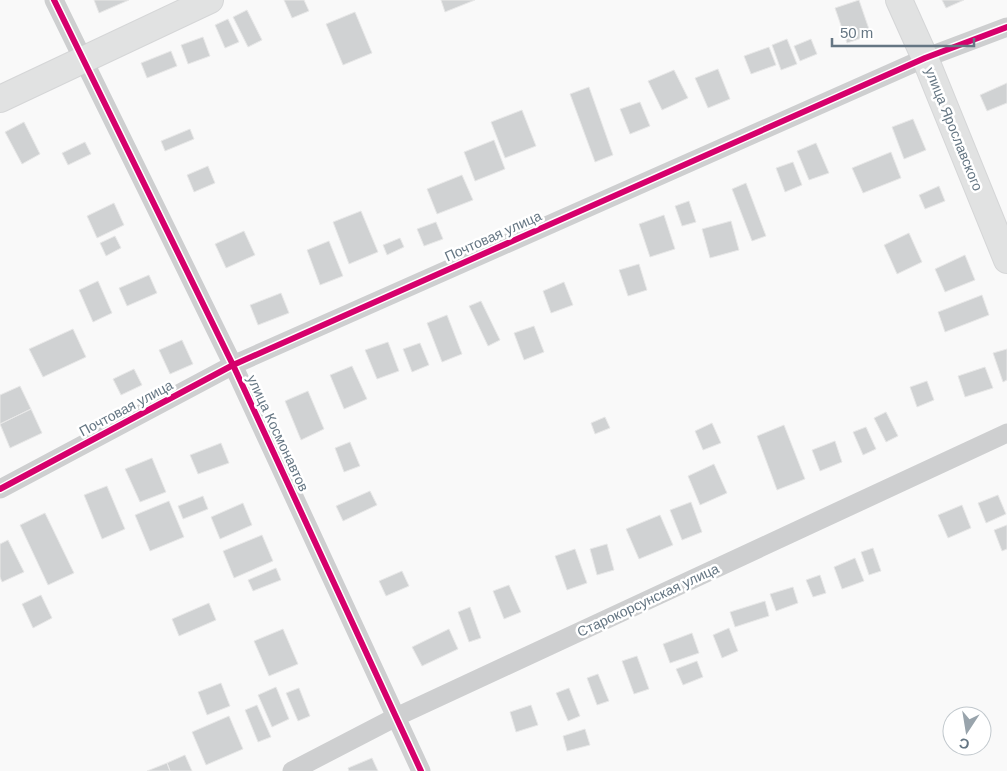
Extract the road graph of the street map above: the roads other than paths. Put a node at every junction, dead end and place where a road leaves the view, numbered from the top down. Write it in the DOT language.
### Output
graph roads {
  1 [pos="54,0"];
  2 [pos="210,0"];
  3 [pos="899,0"];
  4 [pos="1007,27"];
  5 [pos="925,58"];
  6 [pos="83,59"];
  7 [pos="0,99"];
  8 [pos="1007,260"];
  9 [pos="233,365"];
  10 [pos="1007,433"];
  11 [pos="0,489"];
  12 [pos="396,717"];
  13 [pos="292,771"];
  14 [pos="421,771"];
  1 -- 6 [label="street, улица Космонавтов"];
  2 -- 6 [label="street"];
  3 -- 5 [label="street, улица Ярославского"];
  4 -- 5 [label="street, Почтовая улица"];
  5 -- 8 [label="street, улица Ярославского"];
  5 -- 9 [label="street, Почтовая улица"];
  6 -- 7 [label="street"];
  6 -- 9 [label="street, улица Космонавтов"];
  9 -- 11 [label="street, Почтовая улица"];
  9 -- 12 [label="street, улица Космонавтов"];
  10 -- 12 [label="street, Старокорсунская улица"];
  12 -- 13 [label="street, Старокорсунская улица"];
  12 -- 14 [label="street, улица Космонавтов"];
}
